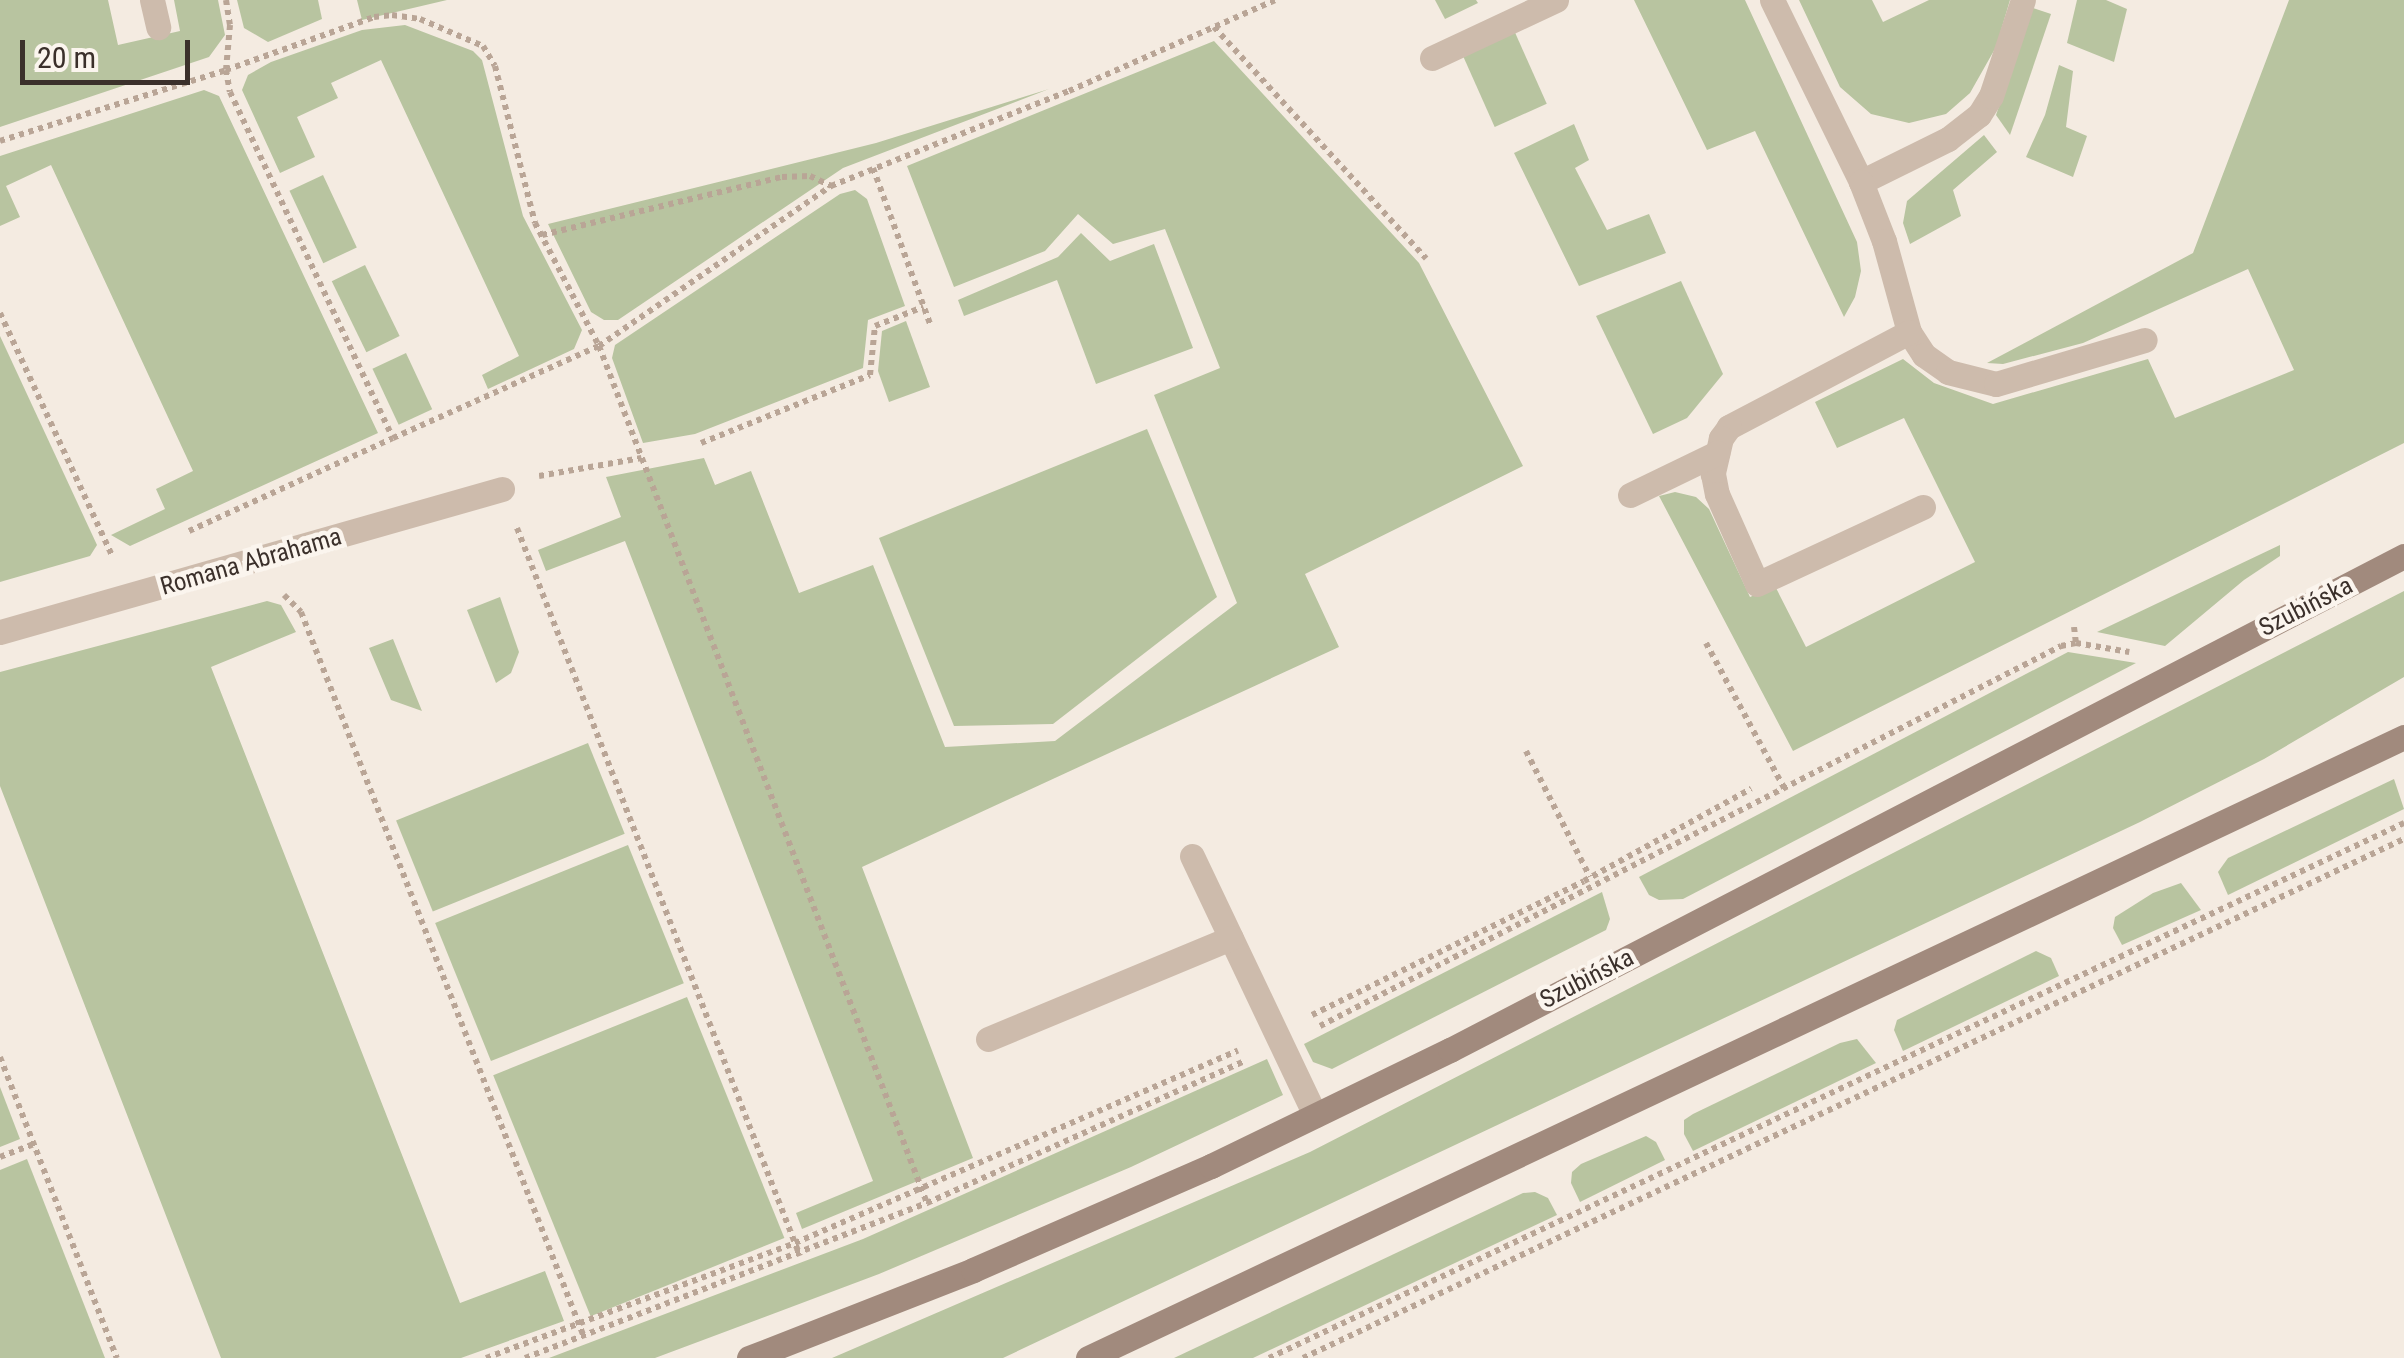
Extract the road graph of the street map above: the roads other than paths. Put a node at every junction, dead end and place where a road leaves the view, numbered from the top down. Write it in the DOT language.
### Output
graph roads {
  1 [pos="152,0"];
  2 [pos="1556,0"];
  3 [pos="1772,0"];
  4 [pos="2023,0"];
  5 [pos="158,26"];
  6 [pos="1432,58"];
  7 [pos="1860,182"];
  8 [pos="1908,332"];
  9 [pos="2145,340"];
  10 [pos="1716,453"];
  11 [pos="502,488"];
  12 [pos="1630,495"];
  13 [pos="1923,507"];
  14 [pos="2404,556"];
  15 [pos="0,632"];
  16 [pos="2404,738"];
  17 [pos="1192,856"];
  18 [pos="1231,938"];
  19 [pos="988,1039"];
  20 [pos="1316,1115"];
  21 [pos="749,1358"];
  22 [pos="1088,1358"];
  1 -- 5 [label="street"];
  2 -- 6 [label="street"];
  3 -- 7 [label="street"];
  4 -- 7 [label="street"];
  7 -- 8 [label="street"];
  8 -- 9 [label="street"];
  8 -- 10 [label="street"];
  10 -- 12 [label="street"];
  10 -- 13 [label="street"];
  11 -- 15 [label="street, Romana Abrahama"];
  14 -- 20 [label="main road, Szubińska"];
  16 -- 22 [label="main road"];
  17 -- 18 [label="street"];
  18 -- 19 [label="street"];
  18 -- 20 [label="street"];
  20 -- 21 [label="main road, Szubińska"];
}
